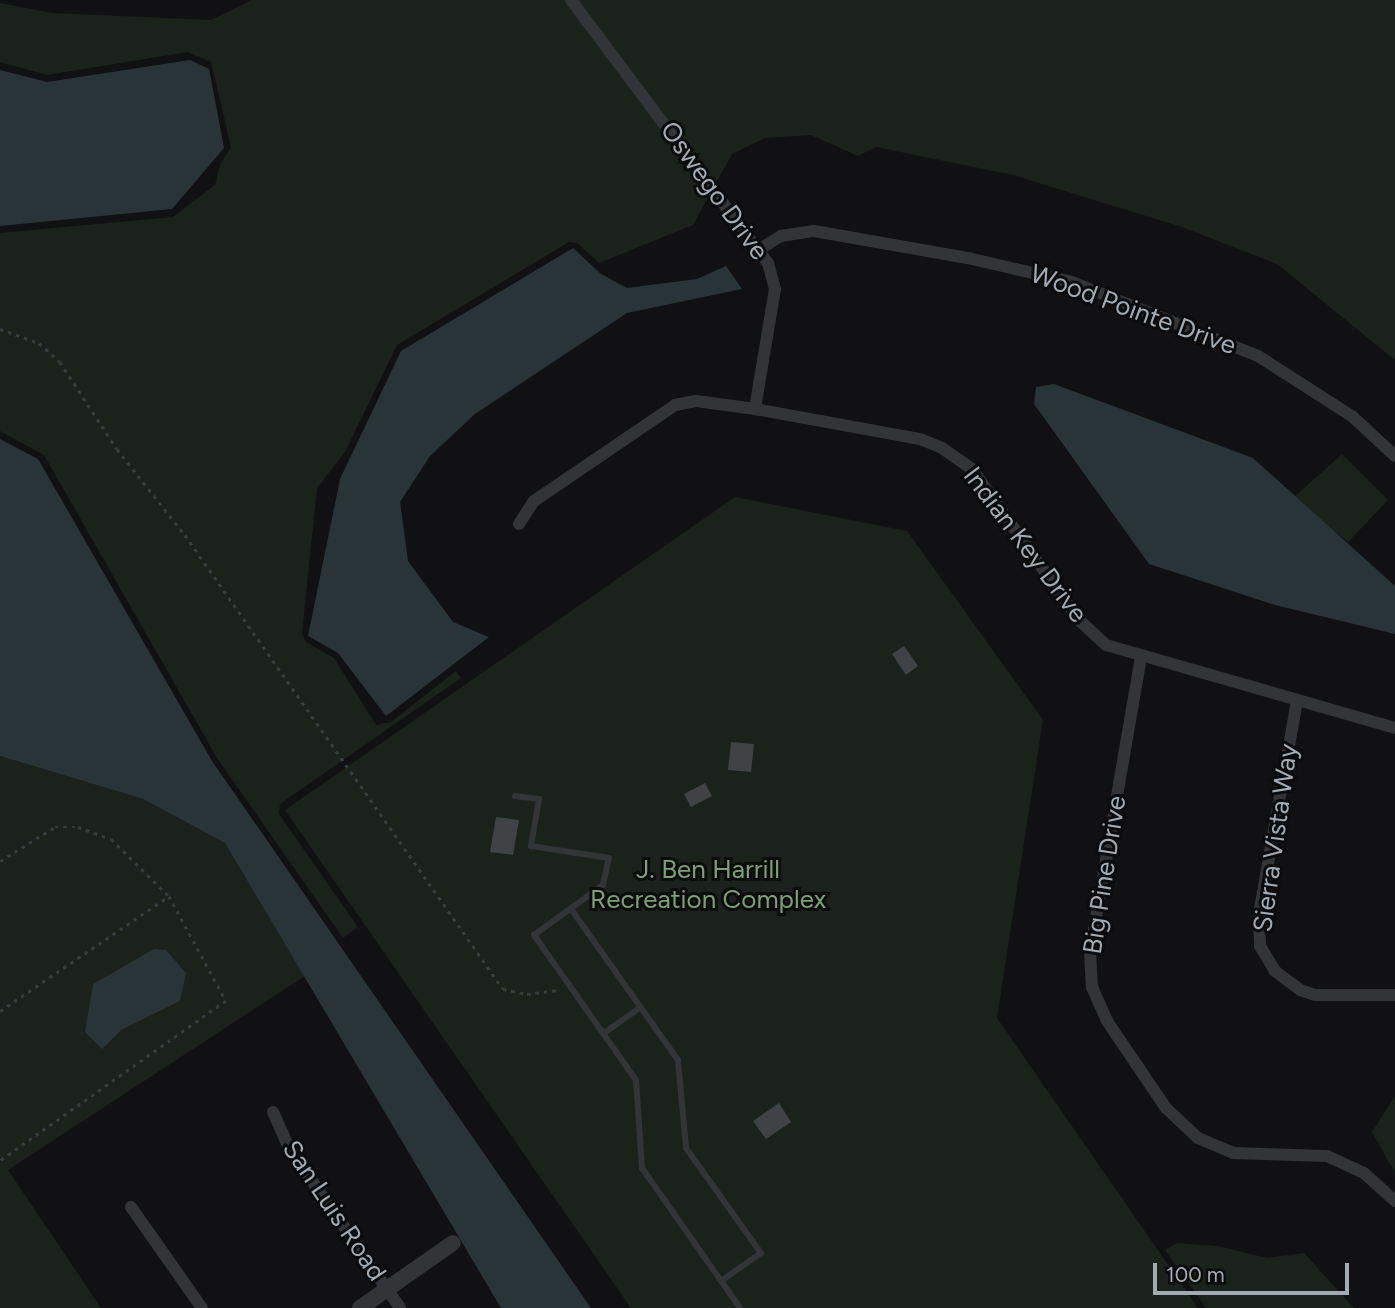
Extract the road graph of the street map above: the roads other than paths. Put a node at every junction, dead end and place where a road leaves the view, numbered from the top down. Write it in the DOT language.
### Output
graph roads {
  1 [pos="571,0"];
  2 [pos="760,249"];
  3 [pos="755,410"];
  4 [pos="1395,456"];
  5 [pos="519,524"];
  6 [pos="1141,657"];
  7 [pos="1297,701"];
  8 [pos="1395,728"];
  9 [pos="515,796"];
  10 [pos="571,909"];
  11 [pos="1395,995"];
  12 [pos="641,1007"];
  13 [pos="604,1033"];
  14 [pos="273,1112"];
  15 [pos="1395,1201"];
  16 [pos="131,1208"];
  17 [pos="453,1243"];
  18 [pos="721,1281"];
  19 [pos="387,1290"];
  20 [pos="202,1308"];
  21 [pos="360,1308"];
  22 [pos="400,1308"];
  23 [pos="740,1308"];
  1 -- 2 [label="street, Oswego Drive"];
  2 -- 3 [label="street, Oswego Drive"];
  2 -- 4 [label="street, Wood Pointe Drive"];
  3 -- 5 [label="street, Indian Key Drive"];
  3 -- 6 [label="street, Indian Key Drive"];
  6 -- 7 [label="street, Indian Key Drive"];
  6 -- 15 [label="street, Big Pine Drive"];
  7 -- 8 [label="street, Indian Key Drive"];
  7 -- 11 [label="street, Sierra Vista Way"];
  9 -- 10 [label="lane"];
  10 -- 12 [label="lane"];
  10 -- 13 [label="lane"];
  12 -- 13 [label="lane"];
  12 -- 18 [label="lane"];
  13 -- 18 [label="lane"];
  14 -- 19 [label="street, San Luis Road"];
  16 -- 20 [label="street"];
  17 -- 19 [label="street"];
  18 -- 23 [label="lane"];
  19 -- 21 [label="street"];
  19 -- 22 [label="street, San Luis Road"];
}
